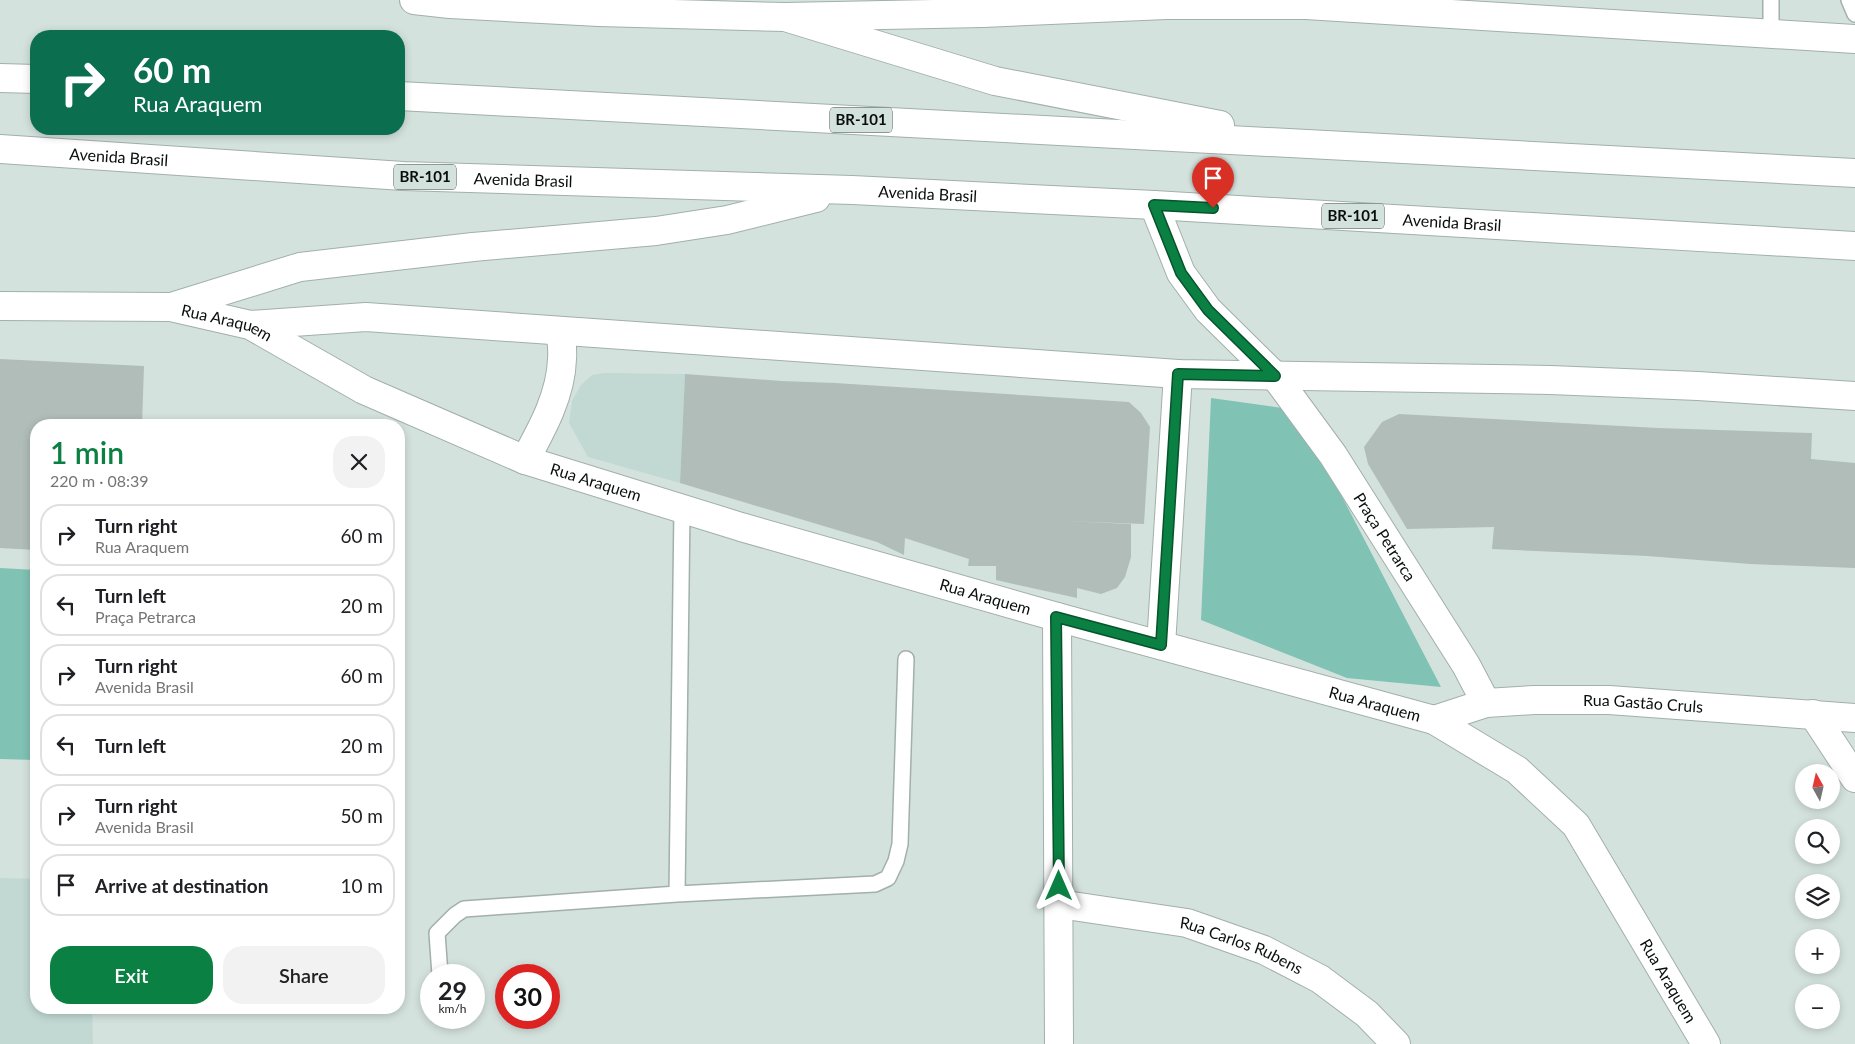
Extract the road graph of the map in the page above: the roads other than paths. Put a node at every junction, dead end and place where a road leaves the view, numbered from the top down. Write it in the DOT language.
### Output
graph roads {
  1 [pos="414,0"];
  2 [pos="1772,0"];
  3 [pos="1849,0"];
  4 [pos="1855,14"];
  5 [pos="785,17"];
  6 [pos="1772,34"];
  7 [pos="1855,39"];
  8 [pos="0,78"];
  9 [pos="30,79"];
  10 [pos="405,96"];
  11 [pos="1324,145"];
  12 [pos="0,149"];
  13 [pos="1855,174"];
  14 [pos="852,190"];
  15 [pos="1154,205"];
  16 [pos="1855,246"];
  17 [pos="0,306"];
  18 [pos="171,307"];
  19 [pos="250,325"];
  20 [pos="561,331"];
  21 [pos="1178,374"];
  22 [pos="1275,376"];
  23 [pos="1855,396"];
  24 [pos="525,460"];
  25 [pos="682,509"];
  26 [pos="1056,617"];
  27 [pos="1161,645"];
  28 [pos="906,659"];
  29 [pos="1486,703"];
  30 [pos="1813,714"];
  31 [pos="1855,718"];
  32 [pos="1434,720"];
  33 [pos="1855,778"];
  34 [pos="677,894"];
  35 [pos="1059,904"];
  36 [pos="439,964"];
  37 [pos="1059,1044"];
  38 [pos="1396,1044"];
  39 [pos="1706,1044"];
  1 -- 5 [label="main road"];
  2 -- 6 [label="lane"];
  3 -- 4 [label="lane"];
  5 -- 6 [label="main road"];
  5 -- 11 [label="main road"];
  6 -- 7 [label="main road"];
  8 -- 9 [label="main road"];
  10 -- 11 [label="main road, BR-101"];
  11 -- 13 [label="main road, BR-101"];
  12 -- 14 [label="main road, Avenida Brasil / BR-101"];
  14 -- 15 [label="main road, Avenida Brasil / BR-101"];
  14 -- 18 [label="main road"];
  15 -- 16 [label="main road, Avenida Brasil / BR-101"];
  15 -- 22 [label="main road, Praça Petrarca"];
  17 -- 18 [label="main road"];
  18 -- 19 [label="main road, Rua Araquem"];
  19 -- 20 [label="main road"];
  19 -- 24 [label="main road, Rua Araquem"];
  20 -- 21 [label="main road"];
  20 -- 24 [label="main road"];
  21 -- 22 [label="main road"];
  21 -- 27 [label="main road"];
  22 -- 23 [label="main road"];
  22 -- 29 [label="main road, Praça Petrarca"];
  24 -- 25 [label="main road, Rua Araquem"];
  25 -- 26 [label="main road, Rua Araquem"];
  25 -- 34 [label="lane"];
  26 -- 27 [label="main road, Rua Araquem"];
  26 -- 35 [label="main road"];
  27 -- 32 [label="main road, Rua Araquem"];
  28 -- 34 [label="lane"];
  29 -- 30 [label="main road, Rua Gastão Cruls"];
  29 -- 32 [label="main road, Rua Gastão Cruls"];
  30 -- 31 [label="main road, Rua Gastão Cruls"];
  30 -- 33 [label="main road"];
  32 -- 39 [label="main road, Rua Araquem"];
  34 -- 36 [label="lane"];
  35 -- 37 [label="main road"];
  35 -- 38 [label="main road, Rua Carlos Rubens"];
}
